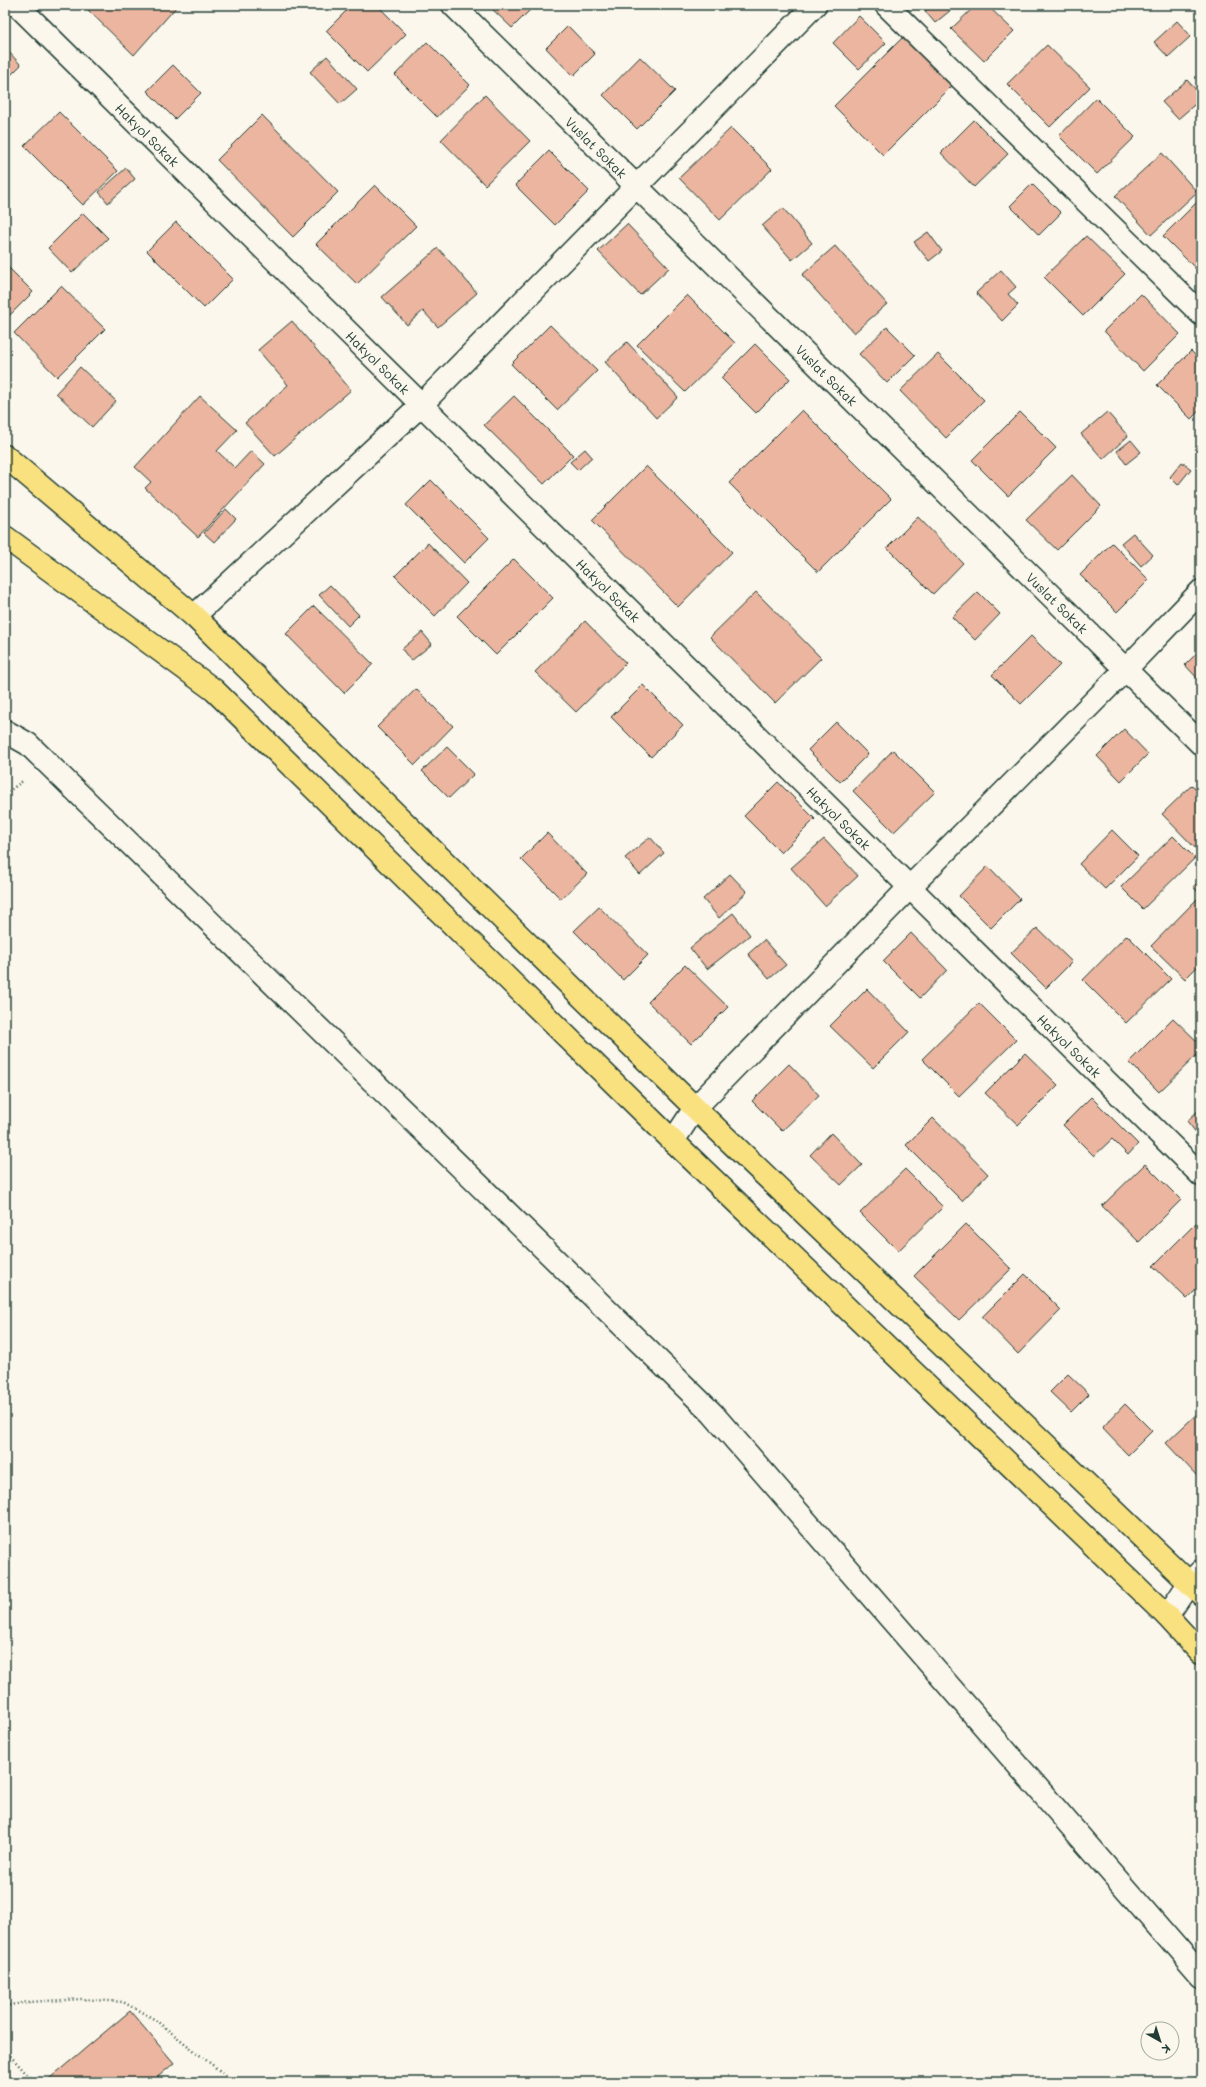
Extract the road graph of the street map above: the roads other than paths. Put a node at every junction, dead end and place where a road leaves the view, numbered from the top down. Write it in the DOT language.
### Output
graph roads {
  1 [pos="17,5"];
  2 [pos="453,5"];
  3 [pos="815,5"];
  4 [pos="886,5"];
  5 [pos="637,187"];
  6 [pos="1201,314"];
  7 [pos="421,405"];
  8 [pos="5,456"];
  9 [pos="5,538"];
  10 [pos="1201,591"];
  11 [pos="194,616"];
  12 [pos="1126,669"];
  13 [pos="5,732"];
  14 [pos="1201,744"];
  15 [pos="909,888"];
  16 [pos="695,1108"];
  17 [pos="673,1141"];
  18 [pos="1201,1175"];
  19 [pos="1197,1583"];
  20 [pos="1167,1616"];
  21 [pos="1201,1653"];
  22 [pos="1201,1976"];
  1 -- 7 [label="street, Hakyol Sokak"];
  2 -- 5 [label="street, Vuslat Sokak"];
  3 -- 5 [label="street"];
  4 -- 6 [label="street"];
  5 -- 7 [label="street"];
  5 -- 12 [label="street, Vuslat Sokak"];
  7 -- 11 [label="street"];
  7 -- 15 [label="street, Hakyol Sokak"];
  8 -- 11 [label="main road"];
  9 -- 17 [label="main road"];
  10 -- 12 [label="street"];
  11 -- 16 [label="main road"];
  12 -- 14 [label="street, Vuslat Sokak"];
  12 -- 15 [label="street"];
  13 -- 22 [label="street"];
  15 -- 16 [label="street"];
  15 -- 18 [label="street, Hakyol Sokak"];
  16 -- 17 [label="street"];
  16 -- 19 [label="main road"];
  17 -- 20 [label="main road"];
  19 -- 20 [label="street"];
  20 -- 21 [label="main road"];
}
